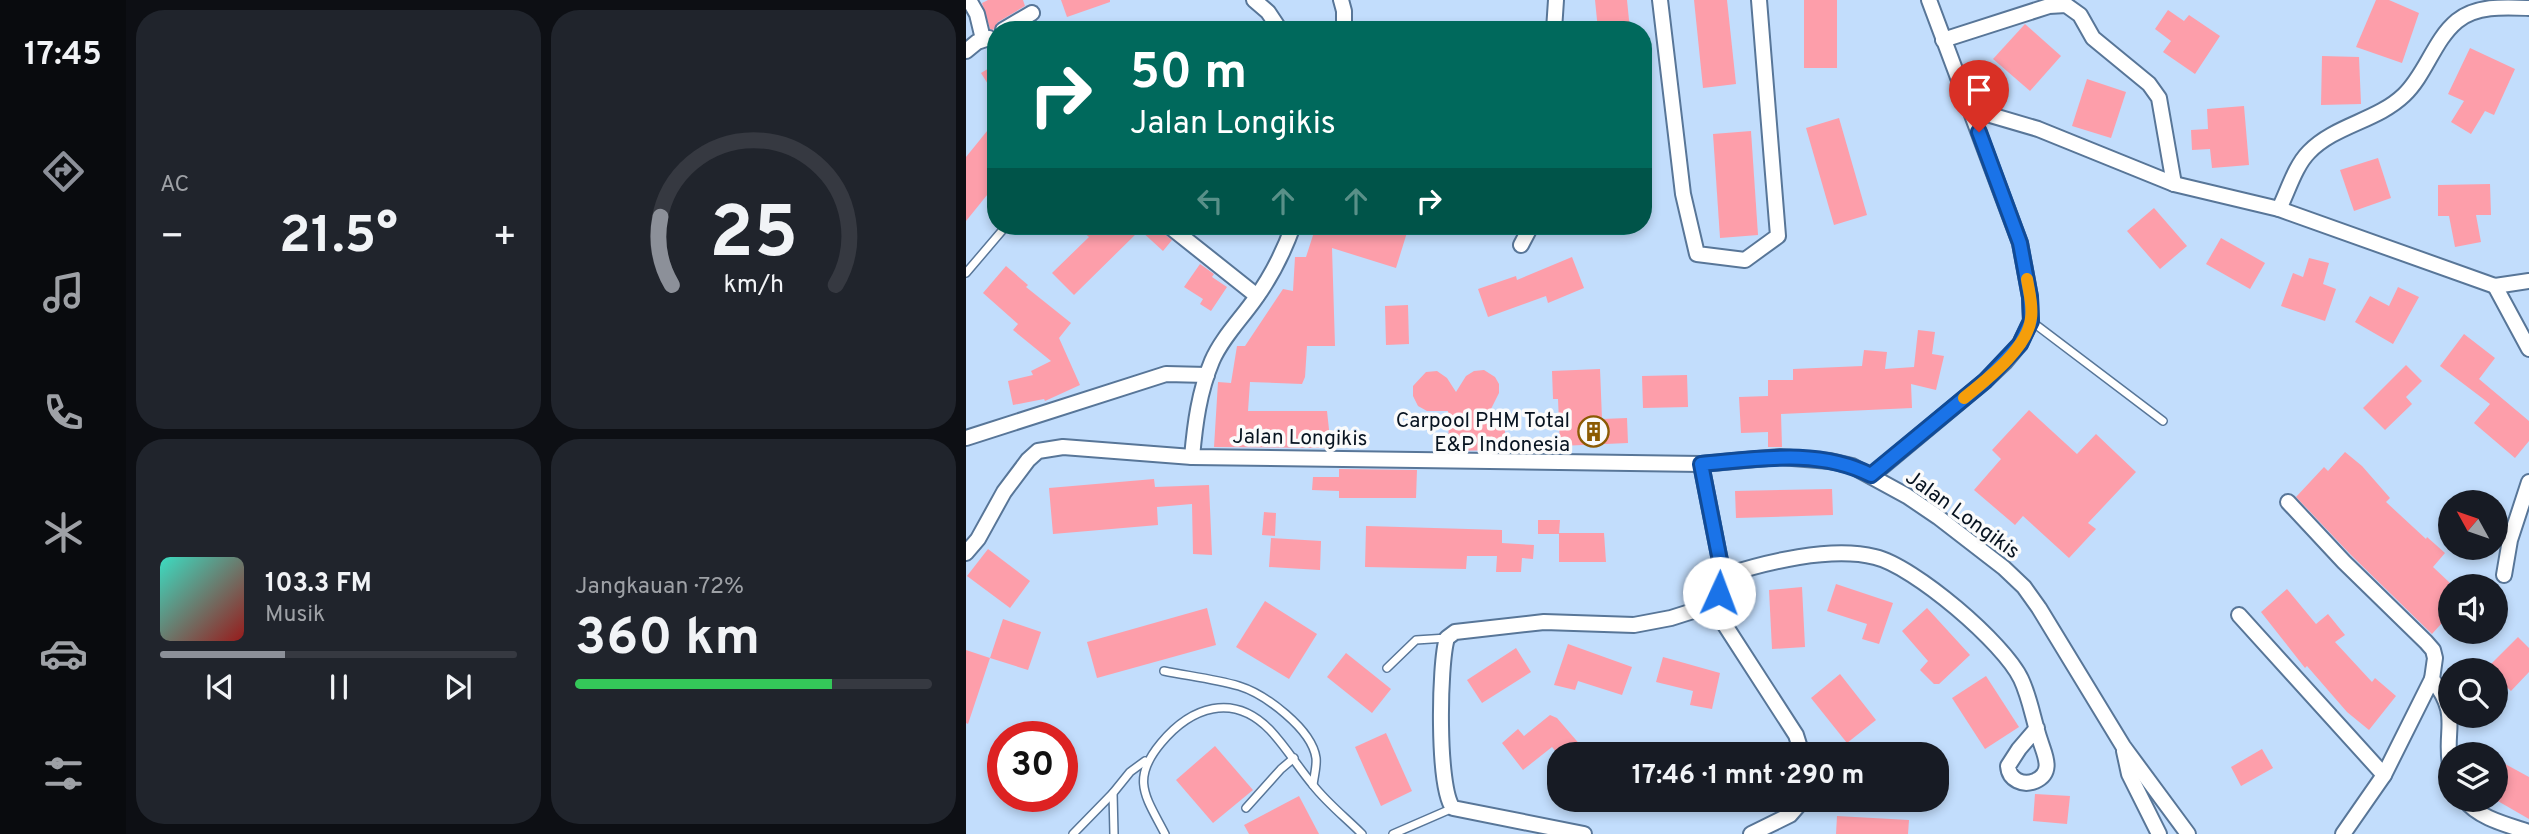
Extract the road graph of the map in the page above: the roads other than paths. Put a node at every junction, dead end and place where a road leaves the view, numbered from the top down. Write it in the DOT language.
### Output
graph roads {
  1 [pos="969,0"];
  2 [pos="1254,0"];
  3 [pos="1341,0"];
  4 [pos="1556,0"];
  5 [pos="1660,0"];
  6 [pos="1759,0"];
  7 [pos="1928,0"];
  8 [pos="2529,8"];
  9 [pos="1031,13"];
  10 [pos="1018,21"];
  11 [pos="1274,21"];
  12 [pos="1344,21"];
  13 [pos="1555,21"];
  14 [pos="987,31"];
  15 [pos="987,40"];
  16 [pos="1943,40"];
  17 [pos="966,51"];
  18 [pos="1970,109"];
  19 [pos="2174,184"];
  20 [pos="2279,209"];
  21 [pos="998,235"];
  22 [pos="1180,235"];
  23 [pos="1290,235"];
  24 [pos="1526,235"];
  25 [pos="1521,245"];
  26 [pos="966,273"];
  27 [pos="2529,281"];
  28 [pos="2496,286"];
  29 [pos="1257,296"];
  30 [pos="2031,321"];
  31 [pos="2529,349"];
  32 [pos="1208,375"];
  33 [pos="2163,421"];
  34 [pos="966,438"];
  35 [pos="1192,457"];
  36 [pos="1701,464"];
  37 [pos="1871,475"];
  38 [pos="2529,482"];
  39 [pos="2288,502"];
  40 [pos="966,553"];
  41 [pos="2504,574"];
  42 [pos="1723,576"];
  43 [pos="1712,605"];
  44 [pos="2239,615"];
  45 [pos="1447,638"];
  46 [pos="1387,668"];
  47 [pos="1164,671"];
  48 [pos="2432,679"];
  49 [pos="2037,728"];
  50 [pos="1798,742"];
  51 [pos="2451,742"];
  52 [pos="2123,746"];
  53 [pos="1149,758"];
  54 [pos="1294,758"];
  55 [pos="2384,775"];
  56 [pos="1313,785"];
  57 [pos="1113,793"];
  58 [pos="1246,808"];
  59 [pos="1453,808"];
  60 [pos="1793,812"];
  61 [pos="2480,812"];
  62 [pos="2529,832"];
  63 [pos="1073,834"];
  64 [pos="1114,834"];
  65 [pos="1165,834"];
  66 [pos="1362,834"];
  67 [pos="1393,834"];
  68 [pos="1584,834"];
  69 [pos="1751,834"];
  70 [pos="2159,834"];
  71 [pos="2188,834"];
  72 [pos="2343,834"];
  1 -- 14 [label="street"];
  2 -- 11 [label="street"];
  3 -- 12 [label="street"];
  4 -- 13 [label="street"];
  5 -- 6 [label="street"];
  7 -- 16 [label="street"];
  8 -- 20 [label="street"];
  9 -- 10 [label="street"];
  15 -- 17 [label="street"];
  16 -- 18 [label="street"];
  16 -- 19 [label="street"];
  18 -- 19 [label="street"];
  18 -- 30 [label="street"];
  19 -- 20 [label="street"];
  20 -- 28 [label="street"];
  21 -- 26 [label="lane"];
  22 -- 29 [label="street"];
  23 -- 29 [label="street"];
  24 -- 25 [label="street"];
  27 -- 28 [label="street"];
  28 -- 31 [label="street"];
  29 -- 32 [label="street"];
  30 -- 33 [label="lane"];
  30 -- 37 [label="street"];
  32 -- 34 [label="street"];
  32 -- 35 [label="street"];
  35 -- 36 [label="street, Jalan Longikis"];
  35 -- 40 [label="street, Jalan Longikis"];
  36 -- 37 [label="street, Jalan Longikis"];
  36 -- 42 [label="street"];
  37 -- 52 [label="street, Jalan Longikis"];
  38 -- 41 [label="street"];
  39 -- 48 [label="street"];
  42 -- 43 [label="street"];
  42 -- 49 [label="street"];
  43 -- 45 [label="street"];
  43 -- 50 [label="street"];
  44 -- 55 [label="street"];
  45 -- 46 [label="lane"];
  45 -- 59 [label="street"];
  47 -- 56 [label="lane"];
  48 -- 51 [label="street"];
  48 -- 55 [label="street"];
  52 -- 70 [label="street"];
  52 -- 71 [label="street, Jalan Longikis"];
  53 -- 54 [label="lane"];
  53 -- 57 [label="lane"];
  53 -- 65 [label="lane"];
  54 -- 56 [label="lane"];
  54 -- 58 [label="lane"];
  55 -- 72 [label="street"];
  56 -- 66 [label="lane"];
  57 -- 63 [label="lane"];
  57 -- 64 [label="lane"];
  59 -- 67 [label="lane"];
  59 -- 68 [label="street"];
  60 -- 69 [label="street"];
  61 -- 62 [label="street"];
}
